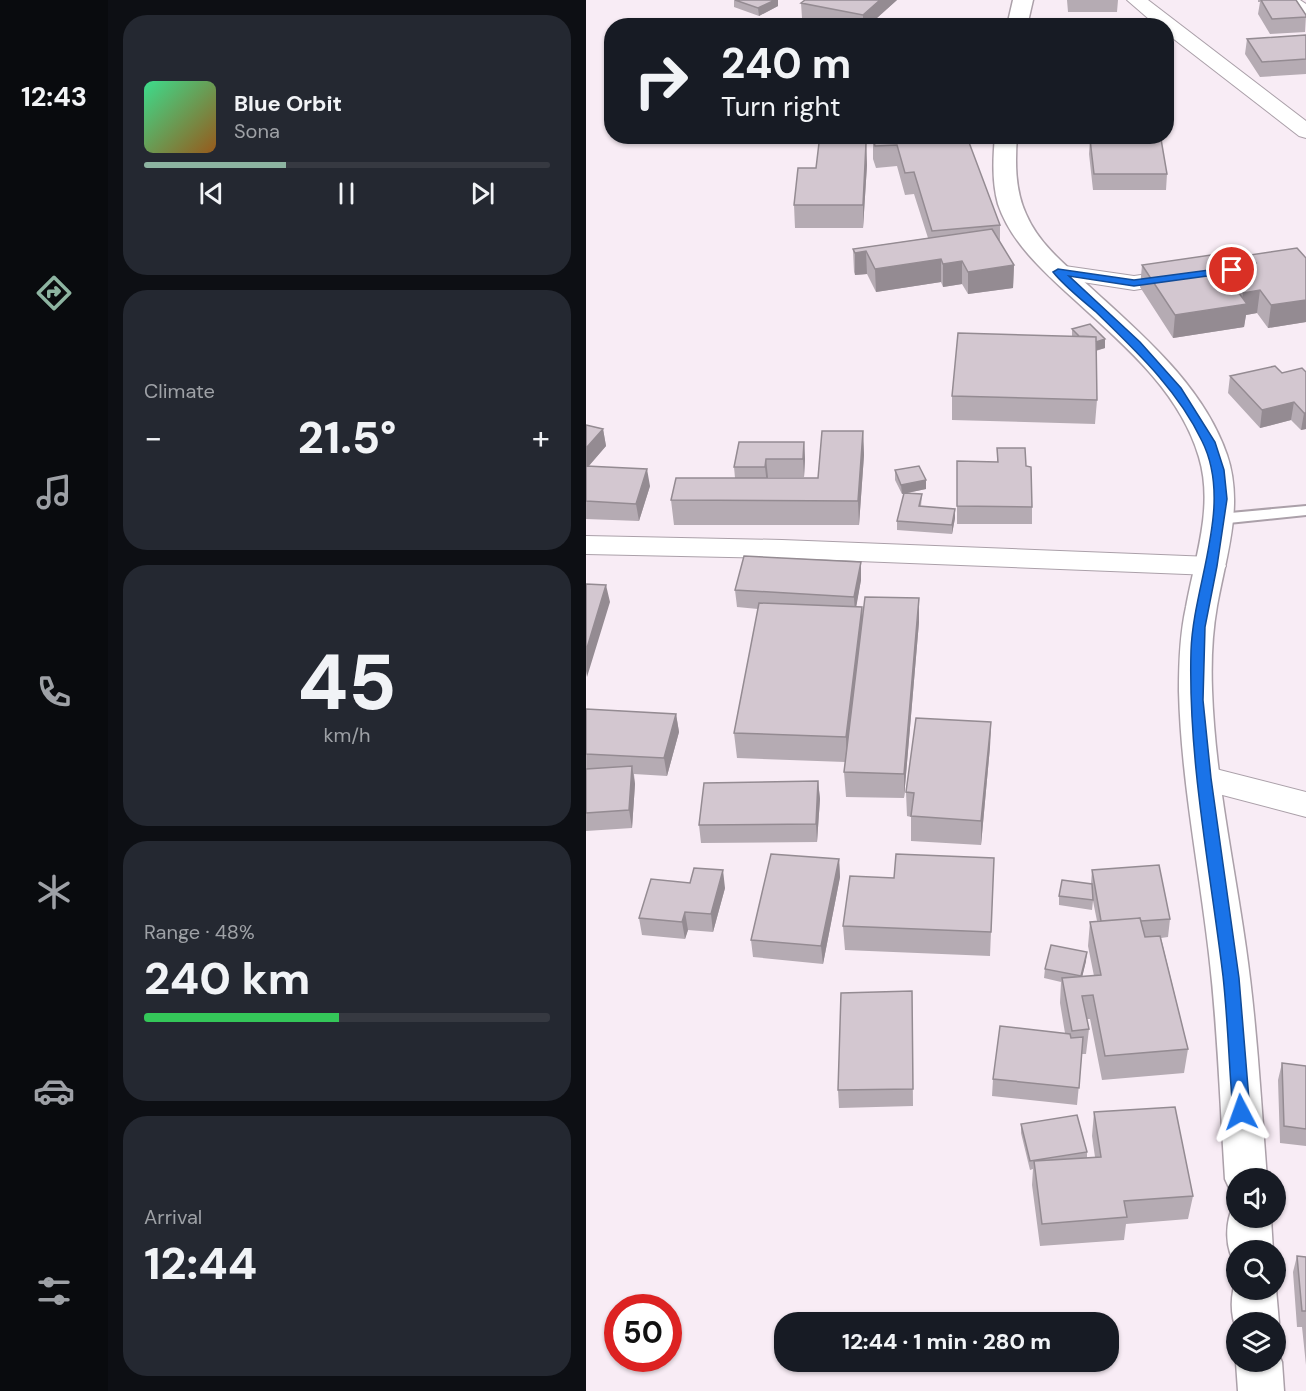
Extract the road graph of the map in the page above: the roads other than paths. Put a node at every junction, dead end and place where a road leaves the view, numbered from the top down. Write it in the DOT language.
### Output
graph roads {
  1 [pos="1023,0"];
  2 [pos="1136,0"];
  3 [pos="1287,0"];
  4 [pos="1306,12"];
  5 [pos="1019,18"];
  6 [pos="1159,18"];
  7 [pos="1174,30"];
  8 [pos="1306,132"];
  9 [pos="1006,144"];
  10 [pos="1058,272"];
  11 [pos="1202,273"];
  12 [pos="1306,510"];
  13 [pos="1219,519"];
  14 [pos="586,544"];
  15 [pos="1211,566"];
  16 [pos="1204,778"];
  17 [pos="1306,805"];
  18 [pos="1245,1168"];
  19 [pos="1260,1372"];
  20 [pos="1261,1391"];
  1 -- 5 [label="main road"];
  2 -- 6 [label="street"];
  3 -- 4 [label="street"];
  7 -- 8 [label="street"];
  9 -- 10 [label="main road"];
  10 -- 11 [label="street"];
  10 -- 13 [label="main road"];
  12 -- 13 [label="lane"];
  13 -- 15 [label="main road"];
  14 -- 15 [label="street"];
  15 -- 16 [label="main road"];
  16 -- 17 [label="street"];
  16 -- 18 [label="main road"];
  19 -- 20 [label="main road"];
}
